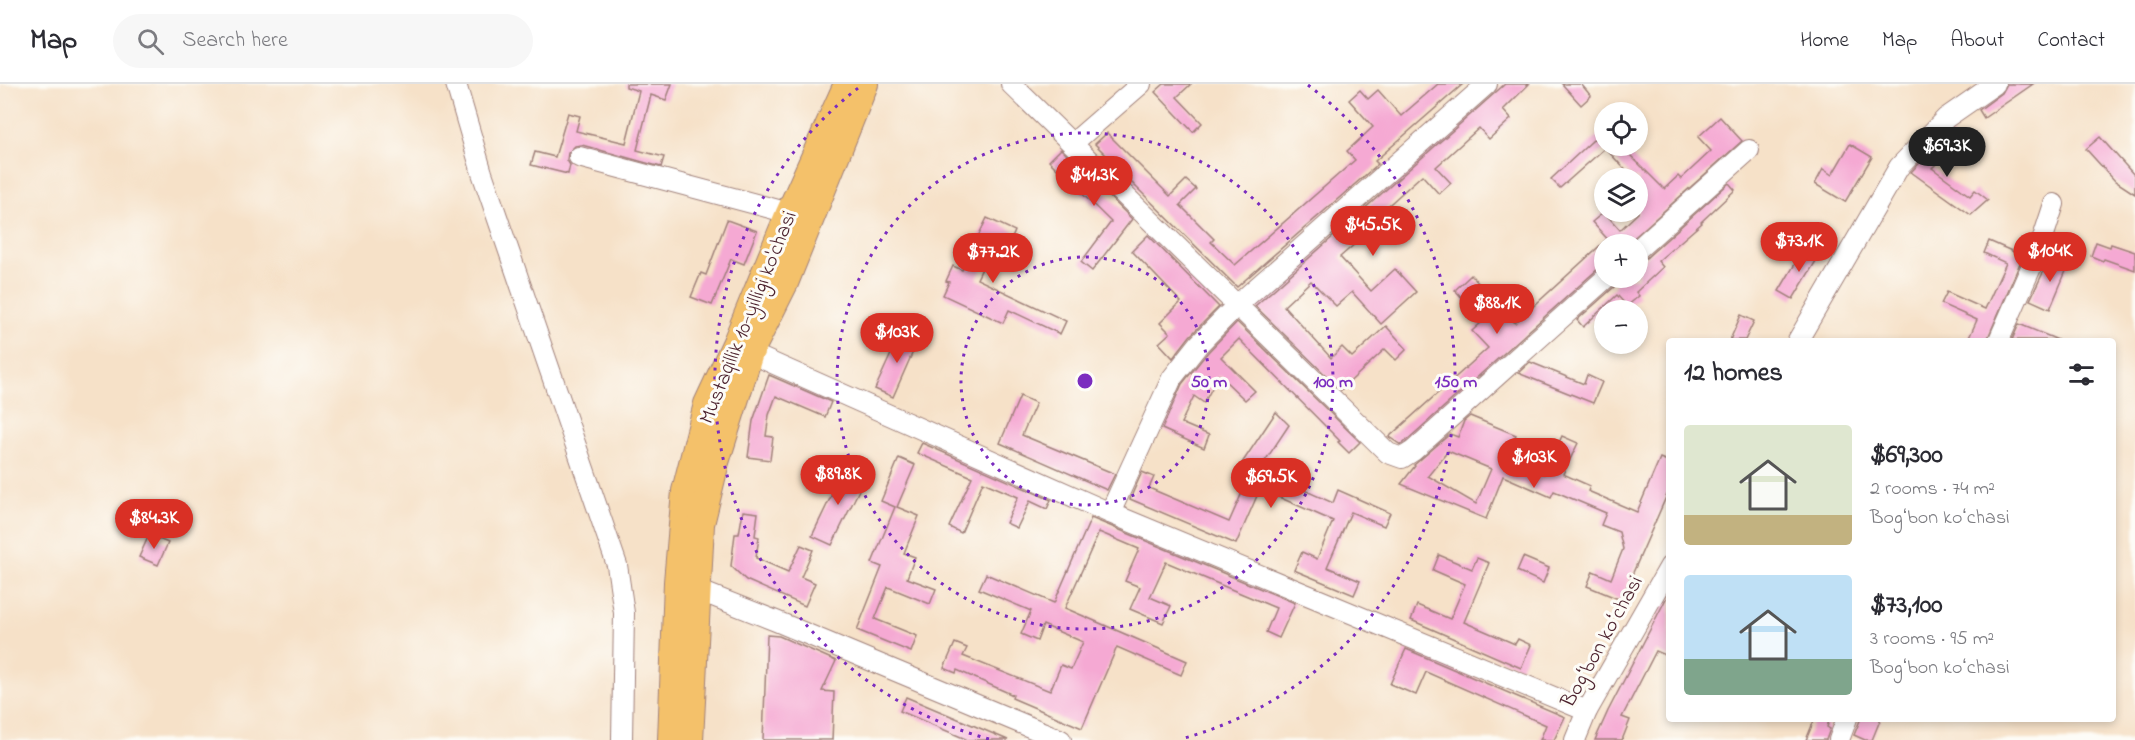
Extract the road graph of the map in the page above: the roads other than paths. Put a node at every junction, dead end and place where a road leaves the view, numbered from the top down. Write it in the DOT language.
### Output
graph roads {
  1 [pos="456,84"];
  2 [pos="847,84"];
  3 [pos="865,84"];
  4 [pos="1011,84"];
  5 [pos="1141,84"];
  6 [pos="1487,84"];
  7 [pos="1995,84"];
  8 [pos="1073,143"];
  9 [pos="1749,150"];
  10 [pos="579,157"];
  11 [pos="2054,204"];
  12 [pos="789,213"];
  13 [pos="1648,240"];
  14 [pos="1595,288"];
  15 [pos="1237,305"];
  16 [pos="1799,338"];
  17 [pos="2000,338"];
  18 [pos="750,354"];
  19 [pos="1110,513"];
  20 [pos="1666,573"];
  21 [pos="687,586"];
  22 [pos="1587,711"];
  23 [pos="1846,722"];
  24 [pos="622,740"];
  25 [pos="671,740"];
  26 [pos="690,740"];
  27 [pos="1061,740"];
  28 [pos="1575,740"];
  29 [pos="1839,740"];
  1 -- 24 [label="street"];
  2 -- 12 [label="main road, Mustaqillik 10-yilligi ko'chasi"];
  3 -- 18 [label="main road, Mustaqillik 10-yilligi ko'chasi"];
  4 -- 8 [label="street"];
  5 -- 8 [label="street"];
  6 -- 15 [label="street"];
  7 -- 16 [label="street"];
  8 -- 15 [label="street"];
  9 -- 13 [label="street"];
  10 -- 12 [label="street"];
  11 -- 17 [label="street"];
  12 -- 21 [label="main road, Mustaqillik 10-yilligi ko'chasi"];
  14 -- 15 [label="street"];
  15 -- 19 [label="street"];
  18 -- 19 [label="street"];
  18 -- 21 [label="main road, Mustaqillik 10-yilligi ko'chasi"];
  19 -- 22 [label="street"];
  20 -- 22 [label="street, Bogʻbon koʻchasi"];
  21 -- 25 [label="main road, Mustaqillik 10-yilligi ko'chasi"];
  21 -- 26 [label="main road, Mustaqillik 10-yilligi ko'chasi"];
  21 -- 27 [label="street"];
  22 -- 28 [label="street, Bogʻbon koʻchasi"];
  23 -- 29 [label="street"];
}
